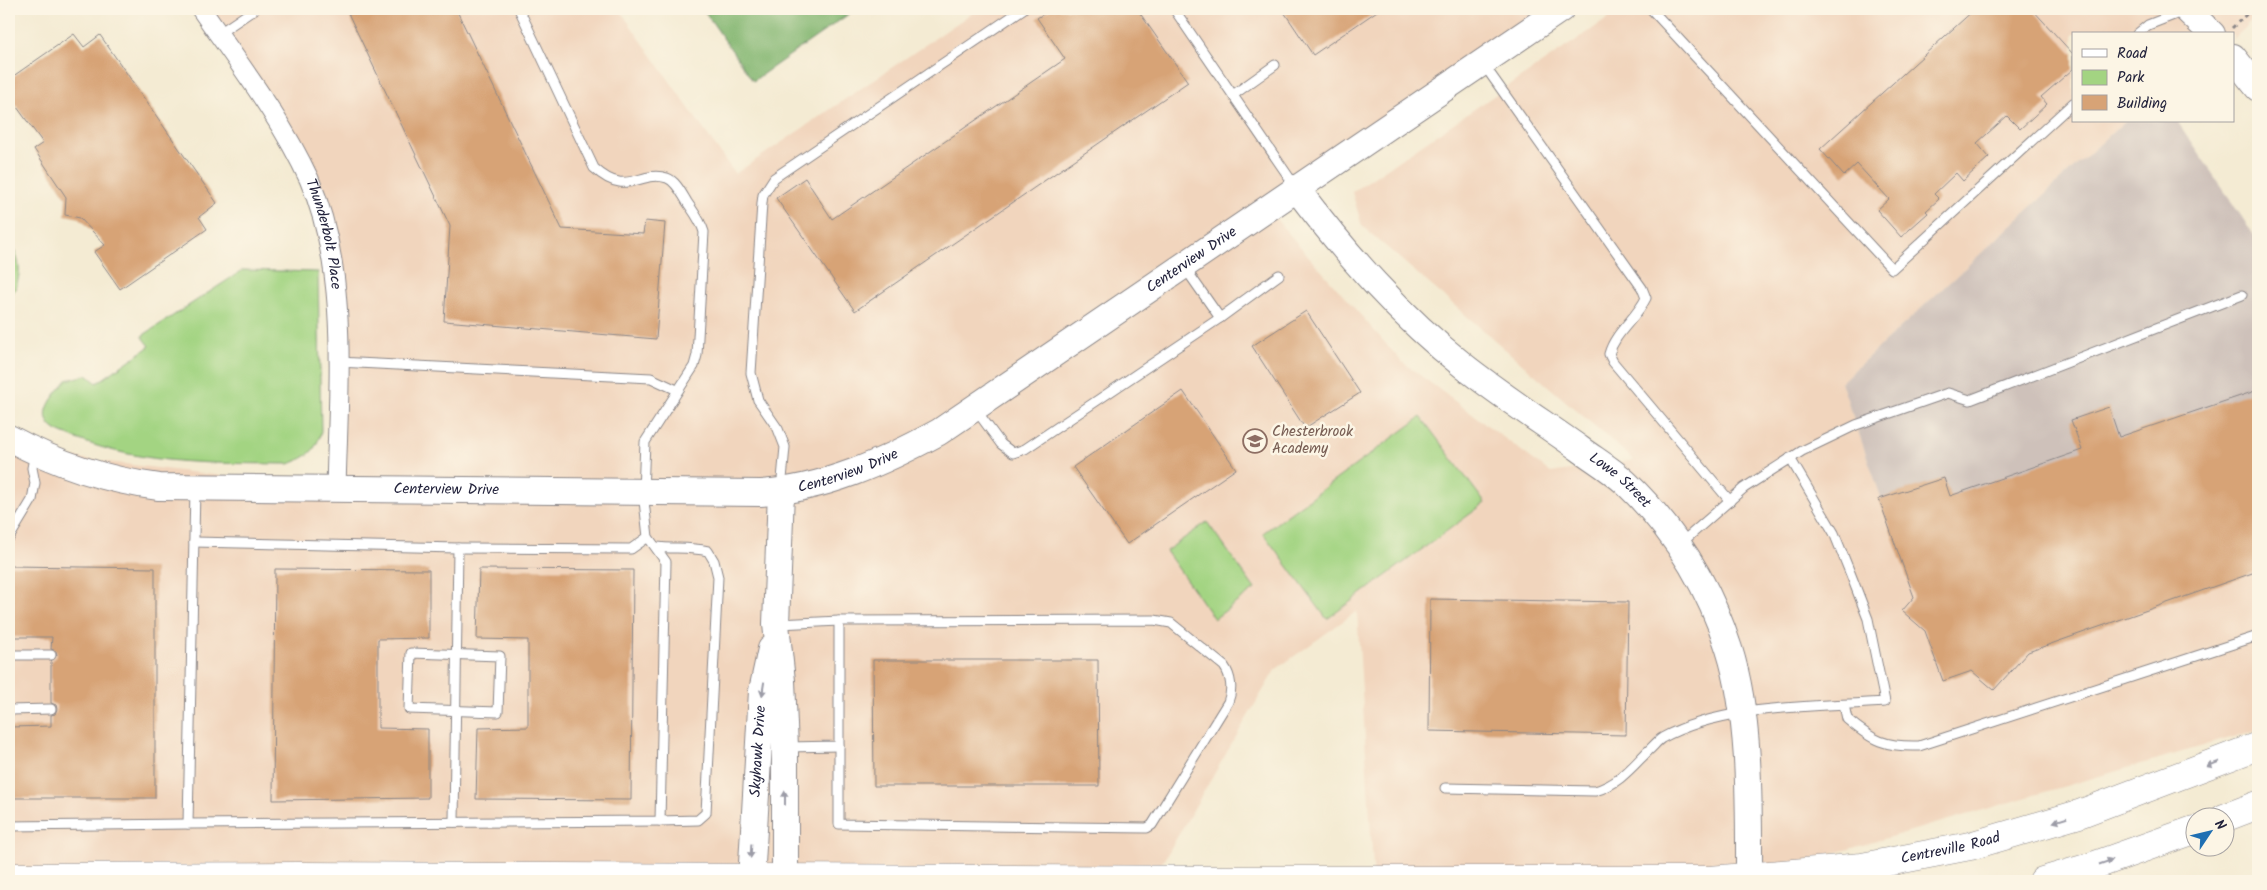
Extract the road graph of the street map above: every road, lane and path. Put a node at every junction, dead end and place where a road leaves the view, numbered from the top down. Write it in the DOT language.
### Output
graph roads {
  1 [pos="201,9"];
  2 [pos="255,9"];
  3 [pos="519,9"];
  4 [pos="1023,9"];
  5 [pos="1174,9"];
  6 [pos="1561,9"];
  7 [pos="1651,9"];
  8 [pos="2187,9"];
  9 [pos="2252,9"];
  10 [pos="2139,32"];
  11 [pos="2210,32"];
  12 [pos="2228,32"];
  13 [pos="218,34"];
  14 [pos="2234,58"];
  15 [pos="1482,62"];
  16 [pos="1275,65"];
  17 [pos="2258,88"];
  18 [pos="1232,95"];
  19 [pos="2072,104"];
  20 [pos="1296,188"];
  21 [pos="1183,265"];
  22 [pos="1279,275"];
  23 [pos="2242,295"];
  24 [pos="1220,318"];
  25 [pos="338,362"];
  26 [pos="677,390"];
  27 [pos="974,408"];
  28 [pos="9,438"];
  29 [pos="35,452"];
  30 [pos="1790,458"];
  31 [pos="196,489"];
  32 [pos="336,490"];
  33 [pos="643,492"];
  34 [pos="781,492"];
  35 [pos="1730,501"];
  36 [pos="648,537"];
  37 [pos="9,538"];
  38 [pos="194,542"];
  39 [pos="1680,544"];
  40 [pos="656,547"];
  41 [pos="458,548"];
  42 [pos="838,621"];
  43 [pos="776,624"];
  44 [pos="2258,636"];
  45 [pos="9,655"];
  46 [pos="51,655"];
  47 [pos="456,655"];
  48 [pos="1844,705"];
  49 [pos="9,710"];
  50 [pos="51,710"];
  51 [pos="456,710"];
  52 [pos="1742,712"];
  53 [pos="839,746"];
  54 [pos="2258,746"];
  55 [pos="785,747"];
  56 [pos="1445,788"];
  57 [pos="2258,805"];
  58 [pos="2234,814"];
  59 [pos="660,821"];
  60 [pos="454,822"];
  61 [pos="188,824"];
  62 [pos="9,826"];
  63 [pos="2184,834"];
  64 [pos="9,877"];
  65 [pos="751,879"];
  66 [pos="785,879"];
  67 [pos="1749,879"];
  68 [pos="2043,881"];
  1 -- 13 [label="street, Thunderbolt Place"];
  2 -- 13 [label="lane"];
  3 -- 26 [label="lane"];
  4 -- 34 [label="lane"];
  5 -- 18 [label="lane"];
  6 -- 15 [label="street, Centerview Drive"];
  7 -- 19 [label="lane"];
  8 -- 10 [label="lane"];
  8 -- 11 [label="street"];
  9 -- 12 [label="path"];
  13 -- 25 [label="street, Thunderbolt Place"];
  14 -- 17 [label="street"];
  15 -- 20 [label="street, Centerview Drive"];
  15 -- 35 [label="lane"];
  16 -- 18 [label="lane"];
  18 -- 20 [label="lane"];
  20 -- 21 [label="street, Centerview Drive"];
  20 -- 39 [label="street, Lowe Street"];
  21 -- 24 [label="lane"];
  21 -- 27 [label="street, Centerview Drive"];
  22 -- 24 [label="lane"];
  23 -- 30 [label="lane"];
  24 -- 27 [label="lane"];
  25 -- 26 [label="lane"];
  25 -- 32 [label="street, Thunderbolt Place"];
  26 -- 33 [label="lane"];
  27 -- 34 [label="street, Centerview Drive"];
  28 -- 29 [label="street, Centerview Drive"];
  29 -- 31 [label="street, Centerview Drive"];
  29 -- 37 [label="lane"];
  30 -- 35 [label="lane"];
  30 -- 48 [label="lane"];
  31 -- 32 [label="street, Centerview Drive"];
  31 -- 38 [label="lane"];
  32 -- 33 [label="street, Centerview Drive"];
  33 -- 34 [label="street, Centerview Drive"];
  33 -- 36 [label="lane"];
  34 -- 43 [label="street, Skyhawk Drive"];
  35 -- 39 [label="lane"];
  36 -- 40 [label="lane"];
  36 -- 41 [label="lane"];
  38 -- 41 [label="lane"];
  38 -- 61 [label="lane"];
  39 -- 52 [label="street, Lowe Street"];
  40 -- 59 [label="lane"];
  40 -- 59 [label="lane"];
  41 -- 47 [label="lane"];
  42 -- 43 [label="lane"];
  42 -- 53 [label="lane"];
  42 -- 53 [label="lane"];
  43 -- 55 [label="street, Skyhawk Drive"];
  43 -- 65 [label="street, Skyhawk Drive, one-way"];
  44 -- 48 [label="lane"];
  45 -- 46 [label="lane"];
  47 -- 51 [label="lane"];
  47 -- 51 [label="lane"];
  47 -- 51 [label="lane"];
  48 -- 52 [label="lane"];
  49 -- 50 [label="lane"];
  51 -- 60 [label="lane"];
  52 -- 56 [label="lane"];
  52 -- 67 [label="street, Lowe Street"];
  53 -- 55 [label="lane"];
  54 -- 67 [label="main road, Centreville Road, one-way"];
  66 -- 55 [label="street, Skyhawk Drive, one-way"];
  57 -- 58 [label="main road"];
  59 -- 60 [label="lane"];
  60 -- 61 [label="lane"];
  61 -- 62 [label="lane"];
  68 -- 63 [label="main road, one-way"];
  64 -- 65 [label="main road, Centreville Road"];
  65 -- 66 [label="main road, Centreville Road"];
  66 -- 67 [label="main road, Centreville Road"];
}
